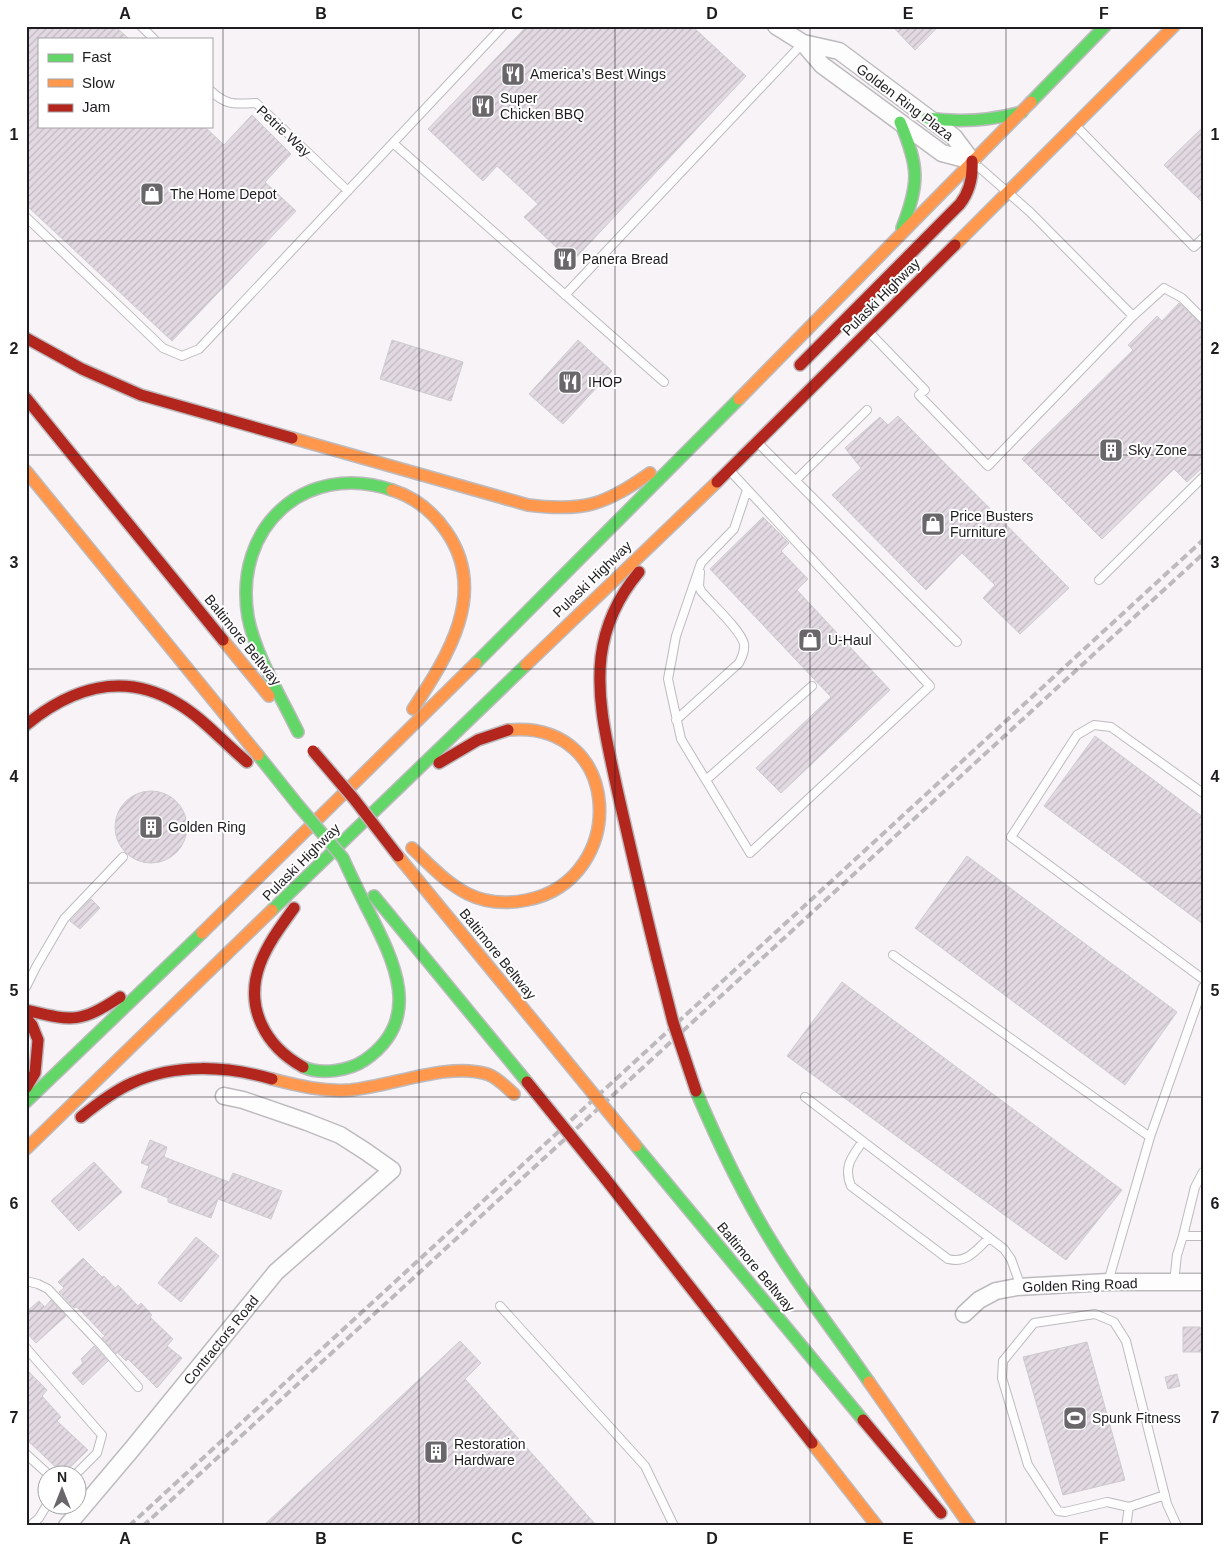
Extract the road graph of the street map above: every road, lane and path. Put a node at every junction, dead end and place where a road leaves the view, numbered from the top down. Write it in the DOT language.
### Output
graph roads {
  1 [pos="141,26"];
  2 [pos="503,26"];
  3 [pos="776,26"];
  4 [pos="1105,26"];
  5 [pos="1174,26"];
  6 [pos="153,38"];
  7 [pos="803,43"];
  8 [pos="212,92"];
  9 [pos="1022,112"];
  10 [pos="927,118"];
  11 [pos="900,122"];
  12 [pos="1075,124"];
  13 [pos="393,143"];
  14 [pos="972,162"];
  15 [pos="348,192"];
  16 [pos="1007,192"];
  17 [pos="26,217"];
  18 [pos="899,237"];
  19 [pos="1203,238"];
  20 [pos="565,295"];
  21 [pos="1133,316"];
  22 [pos="1203,319"];
  23 [pos="868,331"];
  24 [pos="26,338"];
  25 [pos="792,372"];
  26 [pos="664,382"];
  27 [pos="26,398"];
  28 [pos="868,410"];
  29 [pos="719,420"];
  30 [pos="756,442"];
  31 [pos="729,470"];
  32 [pos="26,471"];
  33 [pos="1203,477"];
  34 [pos="796,480"];
  35 [pos="712,487"];
  36 [pos="747,490"];
  37 [pos="701,563"];
  38 [pos="1100,580"];
  39 [pos="957,642"];
  40 [pos="522,652"];
  41 [pos="812,686"];
  42 [pos="478,711"];
  43 [pos="676,720"];
  44 [pos="26,725"];
  45 [pos="306,742"];
  46 [pos="378,762"];
  47 [pos="706,780"];
  48 [pos="281,788"];
  49 [pos="398,788"];
  50 [pos="1203,793"];
  51 [pos="354,799"];
  52 [pos="345,839"];
  53 [pos="123,857"];
  54 [pos="363,891"];
  55 [pos="893,955"];
  56 [pos="169,965"];
  57 [pos="1203,979"];
  58 [pos="1203,987"];
  59 [pos="26,988"];
  60 [pos="26,1010"];
  61 [pos="26,1018"];
  62 [pos="26,1088"];
  63 [pos="224,1096"];
  64 [pos="517,1097"];
  65 [pos="805,1097"];
  66 [pos="26,1102"];
  67 [pos="1150,1138"];
  68 [pos="560,1141"];
  69 [pos="863,1141"];
  70 [pos="26,1150"];
  71 [pos="26,1155"];
  72 [pos="1203,1172"];
  73 [pos="602,1179"];
  74 [pos="1183,1236"];
  75 [pos="1203,1236"];
  76 [pos="989,1238"];
  77 [pos="26,1281"];
  78 [pos="1108,1282"];
  79 [pos="1174,1282"];
  80 [pos="1203,1282"];
  81 [pos="1021,1286"];
  82 [pos="500,1306"];
  83 [pos="964,1314"];
  84 [pos="26,1348"];
  85 [pos="138,1388"];
  86 [pos="26,1454"];
  87 [pos="86,1464"];
  88 [pos="38,1465"];
  89 [pos="1165,1495"];
  90 [pos="1129,1507"];
  91 [pos="41,1514"];
  92 [pos="945,1518"];
  93 [pos="30,1526"];
  94 [pos="66,1526"];
  95 [pos="674,1526"];
  96 [pos="877,1526"];
  97 [pos="970,1526"];
  98 [pos="1126,1526"];
  99 [pos="1177,1526"];
  1 -- 6 [label="lane"];
  2 -- 13 [label="lane"];
  3 -- 7 [label="street, Golden Ring Plaza"];
  4 -- 9 [label="highway, Pulaski Highway"];
  5 -- 12 [label="highway, Pulaski Highway"];
  7 -- 10 [label="street, Golden Ring Plaza"];
  7 -- 11 [label="street, Golden Ring Plaza"];
  7 -- 20 [label="lane"];
  8 -- 15 [label="lane, Petrie Way"];
  9 -- 10 [label="highway"];
  9 -- 14 [label="highway, Pulaski Highway"];
  10 -- 14 [label="street, Golden Ring Plaza"];
  11 -- 14 [label="street, Golden Ring Plaza"];
  11 -- 18 [label="highway"];
  12 -- 16 [label="highway, Pulaski Highway"];
  12 -- 19 [label="lane"];
  13 -- 15 [label="lane"];
  13 -- 20 [label="lane"];
  14 -- 16 [label="lane"];
  14 -- 18 [label="highway, Pulaski Highway"];
  14 -- 25 [label="highway"];
  15 -- 17 [label="lane"];
  16 -- 21 [label="lane"];
  16 -- 23 [label="highway, Pulaski Highway"];
  18 -- 29 [label="highway, Pulaski Highway"];
  20 -- 26 [label="lane"];
  21 -- 22 [label="lane"];
  21 -- 23 [label="lane"];
  23 -- 30 [label="highway, Pulaski Highway"];
  24 -- 29 [label="highway"];
  27 -- 45 [label="highway, Baltimore Beltway"];
  28 -- 34 [label="lane"];
  29 -- 46 [label="highway, Pulaski Highway"];
  30 -- 31 [label="highway, Pulaski Highway"];
  30 -- 34 [label="lane"];
  31 -- 35 [label="highway, Pulaski Highway"];
  31 -- 36 [label="lane"];
  32 -- 48 [label="highway"];
  33 -- 38 [label="lane"];
  34 -- 39 [label="lane"];
  35 -- 42 [label="highway, Pulaski Highway"];
  35 -- 97 [label="highway, bridge"];
  36 -- 37 [label="lane"];
  36 -- 47 [label="lane"];
  37 -- 43 [label="lane"];
  37 -- 43 [label="lane"];
  40 -- 42 [label="highway"];
  41 -- 47 [label="lane"];
  42 -- 49 [label="highway, Pulaski Highway"];
  43 -- 47 [label="lane"];
  44 -- 48 [label="highway"];
  45 -- 46 [label="highway"];
  45 -- 51 [label="highway, Baltimore Beltway, bridge"];
  46 -- 56 [label="highway, Pulaski Highway"];
  48 -- 54 [label="highway, bridge"];
  49 -- 51 [label="highway, bridge"];
  49 -- 52 [label="highway, Pulaski Highway"];
  50 -- 57 [label="lane"];
  51 -- 92 [label="highway, Baltimore Beltway, bridge"];
  52 -- 54 [label="highway"];
  52 -- 70 [label="highway, Pulaski Highway"];
  53 -- 59 [label="lane"];
  54 -- 73 [label="highway, bridge"];
  55 -- 67 [label="lane"];
  56 -- 60 [label="highway"];
  56 -- 66 [label="highway, Pulaski Highway"];
  58 -- 67 [label="lane"];
  61 -- 62 [label="highway"];
  63 -- 94 [label="street, Contractors Road"];
  64 -- 71 [label="highway"];
  65 -- 69 [label="lane"];
  67 -- 78 [label="lane"];
  68 -- 73 [label="highway"];
  69 -- 76 [label="lane"];
  69 -- 76 [label="lane"];
  72 -- 74 [label="lane"];
  73 -- 96 [label="highway"];
  74 -- 75 [label="lane"];
  74 -- 79 [label="lane"];
  76 -- 81 [label="lane"];
  77 -- 85 [label="lane"];
  78 -- 79 [label="street, Golden Ring Road"];
  78 -- 81 [label="street, Golden Ring Road"];
  79 -- 80 [label="street, Golden Ring Road"];
  81 -- 83 [label="street, Golden Ring Road"];
  82 -- 95 [label="lane"];
  84 -- 87 [label="lane"];
  86 -- 88 [label="lane"];
  89 -- 90 [label="lane"];
  89 -- 90 [label="lane"];
  89 -- 99 [label="lane"];
  90 -- 98 [label="lane"];
  91 -- 93 [label="lane"];
}
